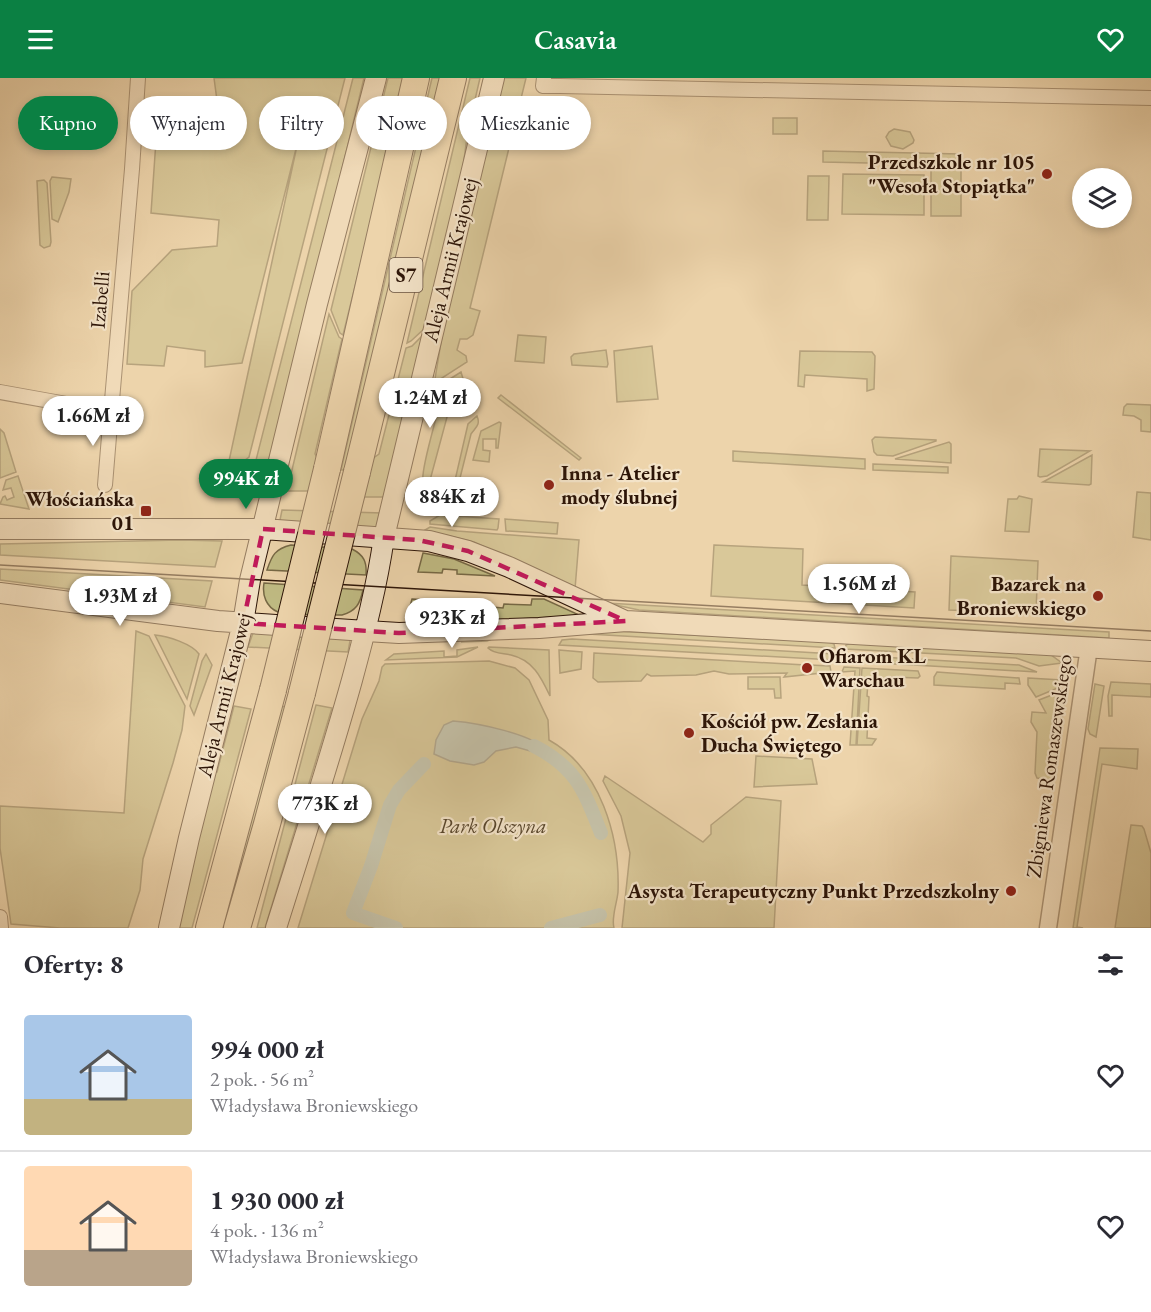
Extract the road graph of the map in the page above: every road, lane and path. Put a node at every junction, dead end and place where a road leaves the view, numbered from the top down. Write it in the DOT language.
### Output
graph roads {
  1 [pos="138,78"];
  2 [pos="376,78"];
  3 [pos="416,78"];
  4 [pos="453,78"];
  5 [pos="494,78"];
  6 [pos="544,82"];
  7 [pos="1151,98"];
  8 [pos="0,392"];
  9 [pos="111,412"];
  10 [pos="105,485"];
  11 [pos="263,528"];
  12 [pos="0,529"];
  13 [pos="384,537"];
  14 [pos="0,593"];
  15 [pos="626,621"];
  16 [pos="243,623"];
  17 [pos="366,631"];
  18 [pos="1089,647"];
  19 [pos="1151,651"];
  20 [pos="0,917"];
  21 [pos="1,928"];
  22 [pos="169,928"];
  23 [pos="209,928"];
  24 [pos="237,928"];
  25 [pos="276,928"];
  26 [pos="1047,928"];
  1 -- 9 [label="street, Izabelli"];
  2 -- 11 [label="main road, Aleja Armii Krajowej"];
  3 -- 23 [label="highway, S7, bridge"];
  4 -- 24 [label="highway, Aleja Armii Krajowej / S7, bridge"];
  5 -- 13 [label="main road, Aleja Armii Krajowej"];
  6 -- 7 [label="street"];
  8 -- 9 [label="street"];
  9 -- 10 [label="street, Izabelli"];
  11 -- 12 [label="main road"];
  11 -- 13 [label="main road"];
  11 -- 16 [label="main road, Aleja Armii Krajowej"];
  13 -- 15 [label="main road"];
  13 -- 17 [label="main road, Aleja Armii Krajowej"];
  14 -- 16 [label="main road"];
  15 -- 17 [label="main road"];
  15 -- 18 [label="main road"];
  16 -- 17 [label="main road"];
  16 -- 22 [label="main road, Aleja Armii Krajowej"];
  17 -- 25 [label="main road, Aleja Armii Krajowej"];
  18 -- 19 [label="main road"];
  18 -- 26 [label="street, Zbigniewa Romaszewskiego"];
  20 -- 21 [label="street"];
}
